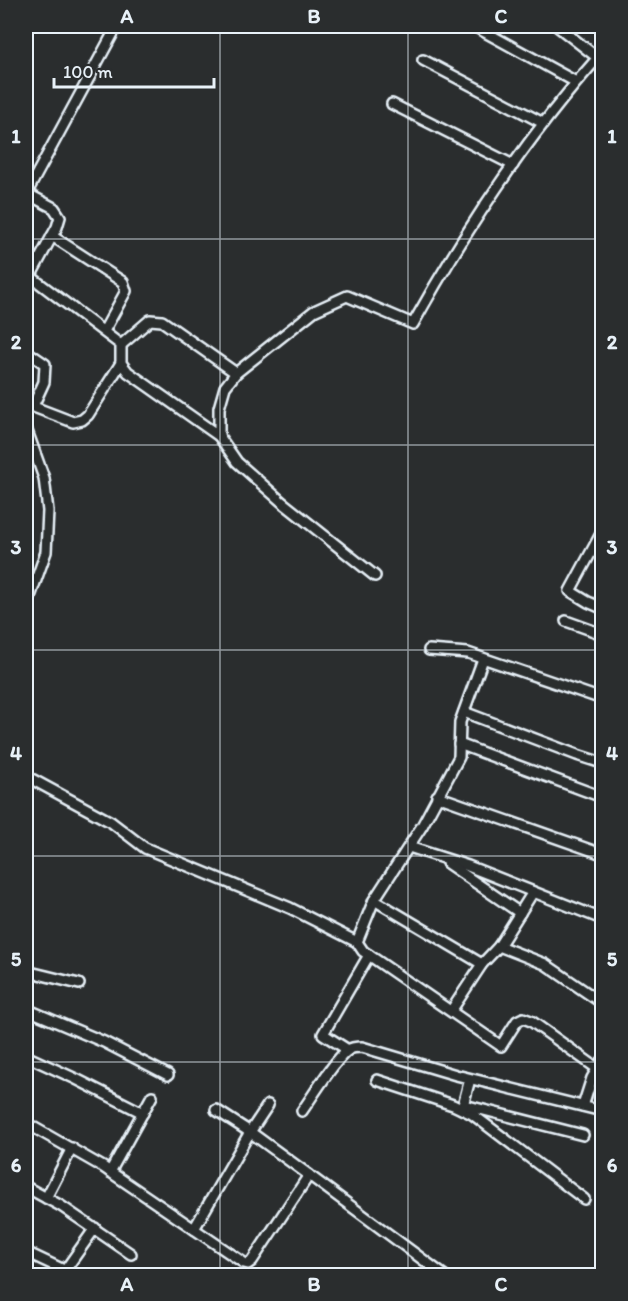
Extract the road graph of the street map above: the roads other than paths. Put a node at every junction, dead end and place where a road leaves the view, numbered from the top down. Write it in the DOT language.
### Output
graph roads {
  1 [pos="117,26"];
  2 [pos="474,26"];
  3 [pos="557,26"];
  4 [pos="600,56"];
  5 [pos="423,60"];
  6 [pos="576,82"];
  7 [pos="392,104"];
  8 [pos="543,123"];
  9 [pos="513,165"];
  10 [pos="26,193"];
  11 [pos="52,237"];
  12 [pos="27,277"];
  13 [pos="104,331"];
  14 [pos="121,345"];
  15 [pos="26,351"];
  16 [pos="121,363"];
  17 [pos="236,373"];
  18 [pos="29,405"];
  19 [pos="26,428"];
  20 [pos="219,436"];
  21 [pos="603,532"];
  22 [pos="375,576"];
  23 [pos="26,608"];
  24 [pos="603,608"];
  25 [pos="566,621"];
  26 [pos="603,634"];
  27 [pos="429,650"];
  28 [pos="483,659"];
  29 [pos="603,699"];
  30 [pos="464,712"];
  31 [pos="459,744"];
  32 [pos="603,763"];
  33 [pos="26,776"];
  34 [pos="437,796"];
  35 [pos="603,797"];
  36 [pos="409,847"];
  37 [pos="603,854"];
  38 [pos="438,856"];
  39 [pos="533,892"];
  40 [pos="374,900"];
  41 [pos="520,913"];
  42 [pos="603,919"];
  43 [pos="357,942"];
  44 [pos="499,946"];
  45 [pos="369,955"];
  46 [pos="482,964"];
  47 [pos="26,971"];
  48 [pos="80,984"];
  49 [pos="603,1003"];
  50 [pos="26,1009"];
  51 [pos="451,1011"];
  52 [pos="348,1050"];
  53 [pos="26,1056"];
  54 [pos="600,1065"];
  55 [pos="168,1075"];
  56 [pos="470,1079"];
  57 [pos="377,1080"];
  58 [pos="152,1096"];
  59 [pos="268,1106"];
  60 [pos="583,1106"];
  61 [pos="463,1107"];
  62 [pos="216,1110"];
  63 [pos="302,1111"];
  64 [pos="603,1111"];
  65 [pos="143,1113"];
  66 [pos="26,1123"];
  67 [pos="250,1132"];
  68 [pos="583,1135"];
  69 [pos="72,1148"];
  70 [pos="110,1172"];
  71 [pos="309,1175"];
  72 [pos="26,1187"];
  73 [pos="46,1198"];
  74 [pos="584,1198"];
  75 [pos="95,1228"];
  76 [pos="194,1228"];
  77 [pos="26,1252"];
  78 [pos="132,1254"];
  79 [pos="62,1273"];
  80 [pos="445,1275"];
  1 -- 10 [label="street"];
  2 -- 6 [label="street"];
  3 -- 4 [label="street"];
  4 -- 6 [label="street"];
  5 -- 8 [label="street"];
  6 -- 8 [label="street"];
  7 -- 9 [label="street"];
  8 -- 9 [label="street"];
  9 -- 17 [label="street"];
  10 -- 11 [label="street"];
  11 -- 12 [label="street"];
  11 -- 13 [label="street"];
  12 -- 13 [label="street"];
  13 -- 14 [label="street"];
  14 -- 16 [label="street"];
  14 -- 17 [label="street"];
  15 -- 18 [label="street"];
  16 -- 18 [label="street"];
  16 -- 20 [label="street"];
  17 -- 20 [label="street"];
  19 -- 23 [label="street"];
  20 -- 22 [label="street"];
  21 -- 24 [label="street"];
  25 -- 26 [label="street"];
  27 -- 28 [label="street"];
  28 -- 29 [label="street"];
  28 -- 30 [label="street"];
  30 -- 31 [label="street"];
  30 -- 32 [label="street"];
  31 -- 34 [label="street"];
  31 -- 35 [label="street"];
  33 -- 43 [label="street"];
  34 -- 36 [label="street"];
  34 -- 37 [label="street"];
  36 -- 38 [label="street"];
  36 -- 40 [label="street"];
  38 -- 39 [label="street"];
  38 -- 41 [label="street"];
  39 -- 41 [label="street"];
  39 -- 42 [label="street"];
  40 -- 43 [label="street"];
  40 -- 46 [label="street"];
  41 -- 44 [label="street"];
  43 -- 45 [label="street"];
  44 -- 46 [label="street"];
  44 -- 49 [label="street"];
  45 -- 51 [label="street"];
  45 -- 52 [label="street"];
  46 -- 51 [label="street"];
  47 -- 48 [label="street"];
  50 -- 55 [label="street"];
  51 -- 54 [label="street"];
  52 -- 56 [label="street"];
  52 -- 63 [label="street"];
  53 -- 65 [label="street"];
  54 -- 60 [label="street"];
  56 -- 60 [label="street"];
  56 -- 61 [label="street"];
  57 -- 61 [label="street"];
  58 -- 65 [label="street"];
  59 -- 67 [label="street"];
  60 -- 64 [label="street"];
  61 -- 68 [label="street"];
  61 -- 74 [label="street"];
  62 -- 67 [label="street"];
  65 -- 70 [label="street"];
  66 -- 69 [label="street"];
  67 -- 71 [label="street"];
  67 -- 76 [label="street"];
  69 -- 70 [label="street"];
  69 -- 73 [label="street"];
  70 -- 76 [label="street"];
  71 -- 76 [label="street"];
  71 -- 80 [label="street"];
  72 -- 73 [label="street"];
  73 -- 75 [label="street"];
  75 -- 78 [label="street"];
  75 -- 79 [label="street"];
  77 -- 79 [label="street"];
}
